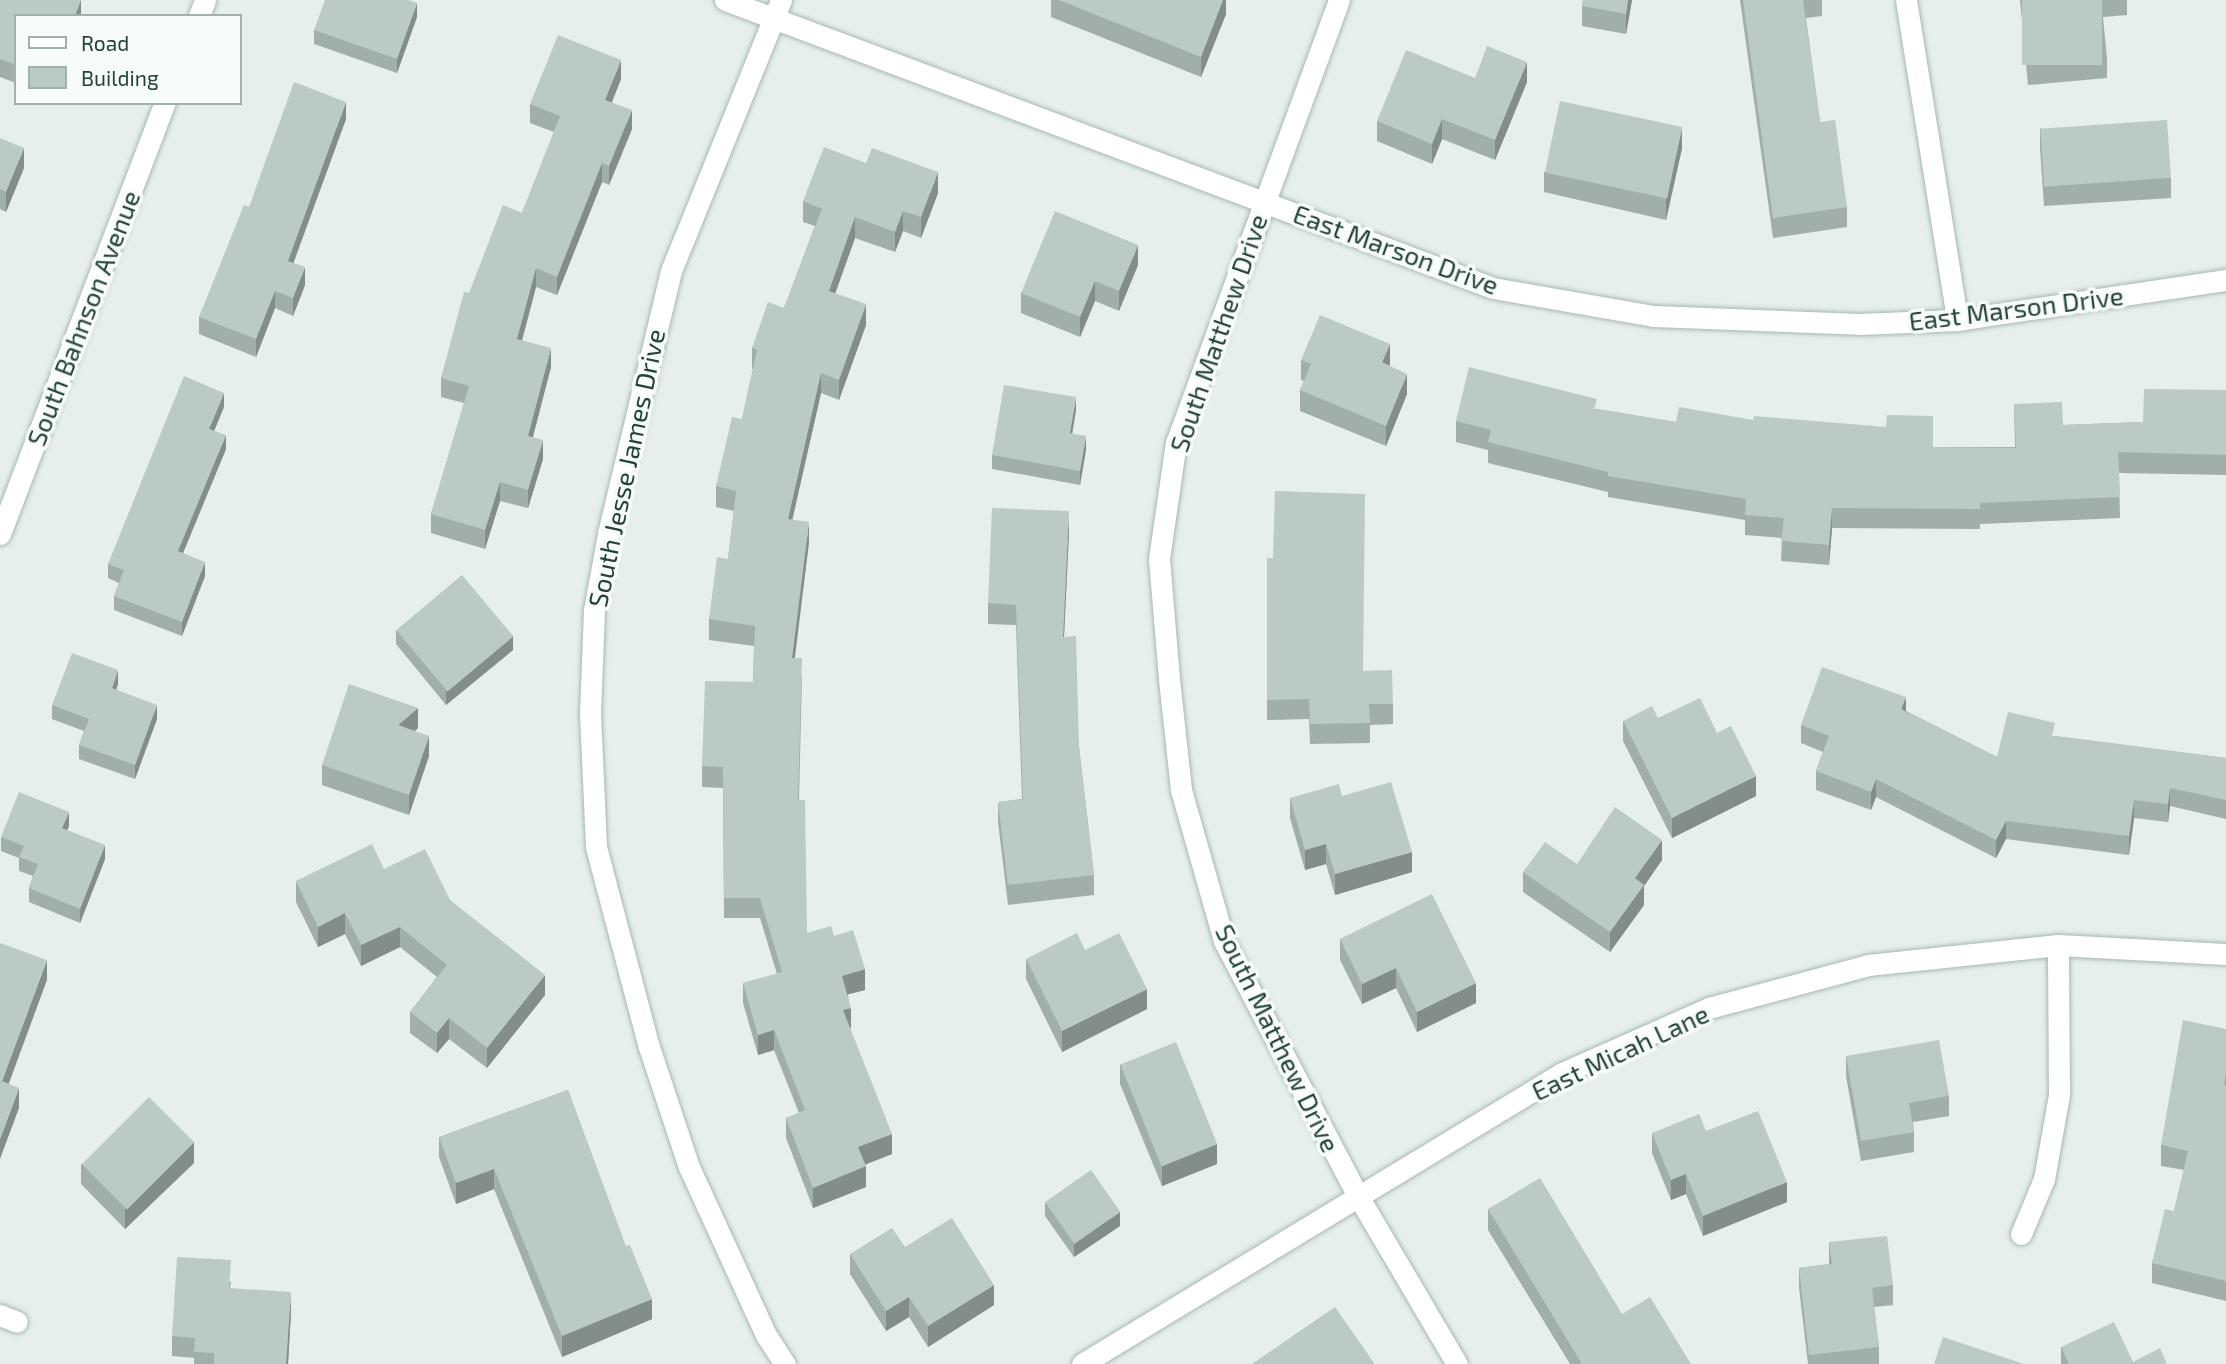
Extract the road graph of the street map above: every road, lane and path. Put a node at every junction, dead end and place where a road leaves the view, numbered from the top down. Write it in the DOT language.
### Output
graph roads {
  1 [pos="725,0"];
  2 [pos="1339,0"];
  3 [pos="1906,0"];
  4 [pos="777,9"];
  5 [pos="164,105"];
  6 [pos="1264,200"];
  7 [pos="2226,280"];
  8 [pos="1957,320"];
  9 [pos="0,534"];
  10 [pos="2058,945"];
  11 [pos="2226,954"];
  12 [pos="1358,1196"];
  13 [pos="2021,1234"];
  14 [pos="785,1364"];
  15 [pos="1082,1364"];
  16 [pos="1457,1364"];
  1 -- 4 [label="street, East Marson Drive"];
  2 -- 6 [label="street, South Matthew Drive"];
  3 -- 8 [label="street"];
  4 -- 6 [label="street, East Marson Drive"];
  4 -- 14 [label="street, South Jesse James Drive"];
  5 -- 9 [label="street, South Bahnson Avenue"];
  6 -- 8 [label="street, East Marson Drive"];
  6 -- 12 [label="street, South Matthew Drive"];
  7 -- 8 [label="street, East Marson Drive"];
  10 -- 11 [label="street, East Micah Lane"];
  10 -- 12 [label="street, East Micah Lane"];
  10 -- 13 [label="street"];
  12 -- 15 [label="street, East Micah Lane"];
  12 -- 16 [label="street, South Matthew Drive"];
}
